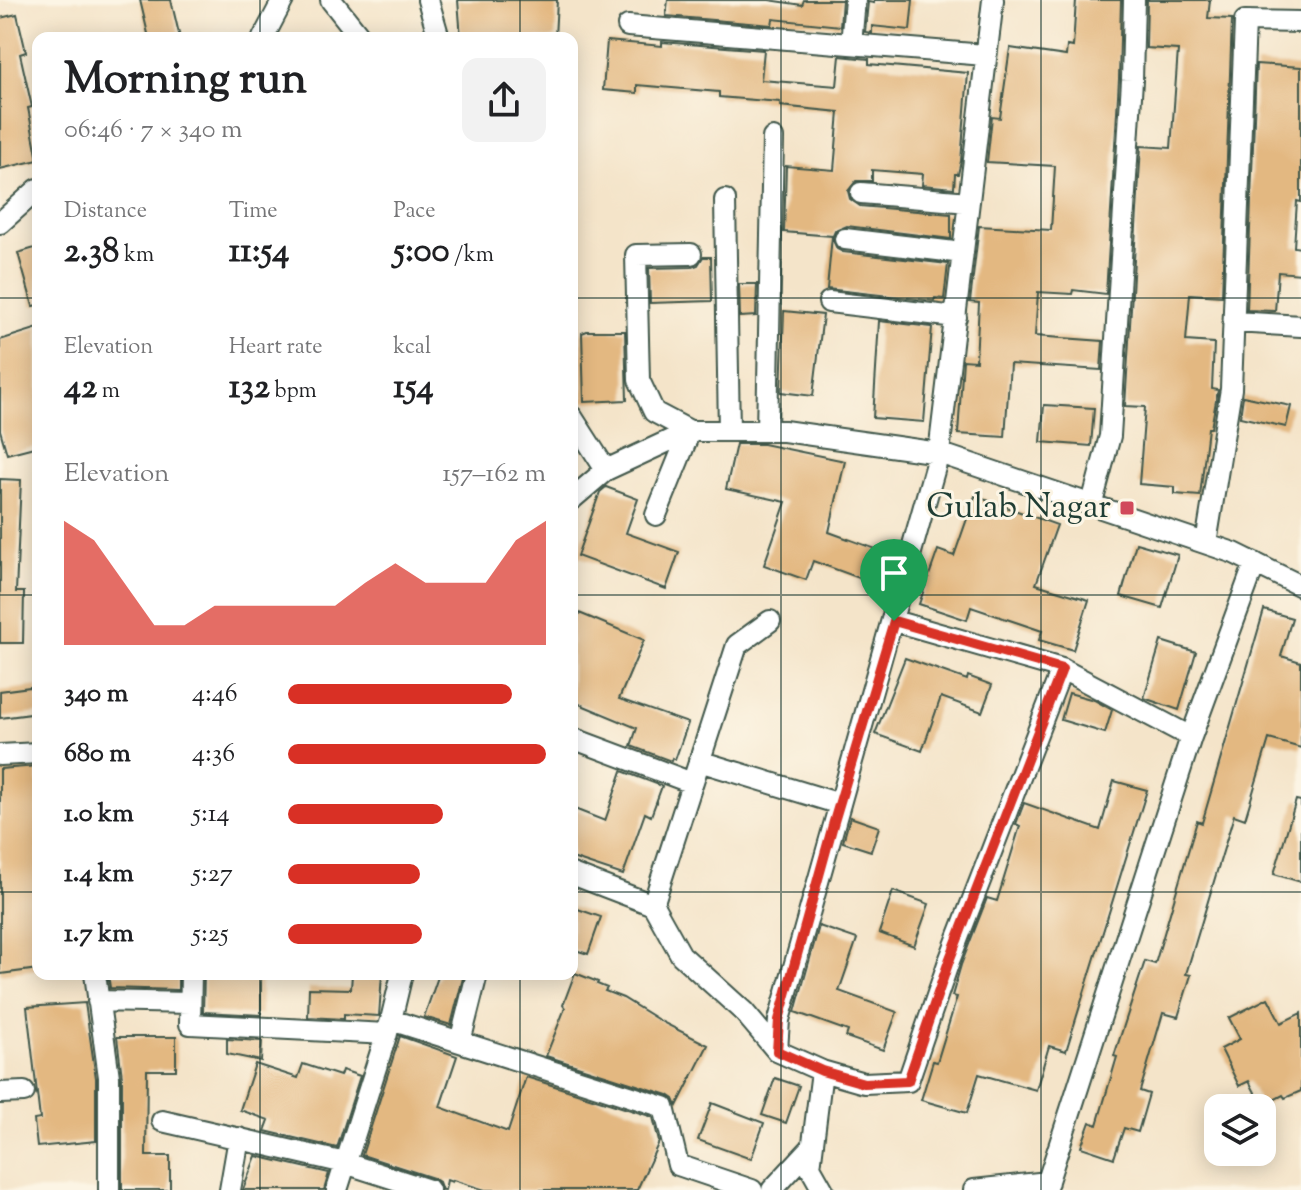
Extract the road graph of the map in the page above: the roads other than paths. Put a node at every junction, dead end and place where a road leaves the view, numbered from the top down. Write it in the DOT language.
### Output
graph roads {
  1 [pos="283,0"];
  2 [pos="331,0"];
  3 [pos="428,0"];
  4 [pos="855,0"];
  5 [pos="993,0"];
  6 [pos="1134,0"];
  7 [pos="1301,22"];
  8 [pos="628,26"];
  9 [pos="266,32"];
  10 [pos="356,32"];
  11 [pos="437,32"];
  12 [pos="851,44"];
  13 [pos="985,55"];
  14 [pos="773,138"];
  15 [pos="861,193"];
  16 [pos="32,194"];
  17 [pos="725,200"];
  18 [pos="969,202"];
  19 [pos="0,223"];
  20 [pos="845,239"];
  21 [pos="963,253"];
  22 [pos="691,254"];
  23 [pos="829,302"];
  24 [pos="956,317"];
  25 [pos="1234,322"];
  26 [pos="1301,326"];
  27 [pos="578,426"];
  28 [pos="690,431"];
  29 [pos="729,431"];
  30 [pos="767,431"];
  31 [pos="939,453"];
  32 [pos="606,470"];
  33 [pos="578,494"];
  34 [pos="1092,503"];
  35 [pos="656,515"];
  36 [pos="1206,543"];
  37 [pos="1255,563"];
  38 [pos="1301,586"];
  39 [pos="770,621"];
  40 [pos="894,621"];
  41 [pos="1062,669"];
  42 [pos="1191,737"];
  43 [pos="578,740"];
  44 [pos="32,753"];
  45 [pos="0,755"];
  46 [pos="699,761"];
  47 [pos="692,783"];
  48 [pos="840,804"];
  49 [pos="578,876"];
  50 [pos="653,905"];
  51 [pos="96,980"];
  52 [pos="191,980"];
  53 [pos="401,980"];
  54 [pos="476,980"];
  55 [pos="98,1001"];
  56 [pos="190,1003"];
  57 [pos="389,1027"];
  58 [pos="460,1042"];
  59 [pos="777,1051"];
  60 [pos="822,1071"];
  61 [pos="24,1092"];
  62 [pos="0,1093"];
  63 [pos="162,1121"];
  64 [pos="239,1138"];
  65 [pos="812,1147"];
  66 [pos="345,1163"];
  67 [pos="1047,1186"];
  68 [pos="109,1190"];
  69 [pos="230,1190"];
  70 [pos="337,1190"];
  71 [pos="429,1190"];
  72 [pos="752,1190"];
  73 [pos="772,1190"];
  74 [pos="823,1190"];
  75 [pos="974,1190"];
  1 -- 9 [label="street"];
  2 -- 10 [label="street"];
  3 -- 11 [label="street"];
  4 -- 12 [label="street"];
  5 -- 13 [label="street"];
  6 -- 34 [label="street"];
  7 -- 25 [label="street"];
  8 -- 12 [label="street"];
  12 -- 13 [label="street"];
  13 -- 18 [label="street"];
  14 -- 30 [label="street"];
  15 -- 18 [label="street"];
  16 -- 19 [label="street"];
  17 -- 29 [label="street"];
  18 -- 21 [label="street"];
  20 -- 21 [label="street"];
  21 -- 24 [label="street"];
  22 -- 28 [label="street"];
  23 -- 24 [label="street"];
  24 -- 31 [label="street"];
  25 -- 26 [label="street"];
  25 -- 36 [label="street"];
  27 -- 32 [label="street"];
  28 -- 29 [label="street"];
  28 -- 32 [label="street"];
  28 -- 35 [label="street"];
  29 -- 30 [label="street"];
  30 -- 31 [label="street"];
  31 -- 34 [label="street"];
  31 -- 40 [label="street"];
  32 -- 33 [label="street"];
  34 -- 36 [label="street"];
  36 -- 37 [label="street"];
  37 -- 38 [label="street"];
  37 -- 42 [label="street"];
  39 -- 46 [label="street"];
  40 -- 41 [label="street"];
  40 -- 48 [label="street"];
  41 -- 42 [label="street"];
  41 -- 60 [label="street"];
  42 -- 67 [label="street"];
  43 -- 47 [label="street"];
  44 -- 45 [label="street"];
  46 -- 47 [label="street"];
  46 -- 48 [label="street"];
  47 -- 50 [label="street"];
  48 -- 59 [label="street"];
  49 -- 50 [label="street"];
  50 -- 59 [label="street"];
  51 -- 55 [label="street"];
  52 -- 56 [label="street"];
  53 -- 57 [label="street"];
  54 -- 58 [label="street"];
  55 -- 56 [label="street"];
  55 -- 68 [label="street"];
  56 -- 57 [label="street"];
  57 -- 58 [label="street"];
  57 -- 66 [label="street"];
  58 -- 72 [label="street"];
  59 -- 60 [label="street"];
  60 -- 65 [label="street"];
  61 -- 62 [label="street"];
  63 -- 64 [label="street"];
  64 -- 66 [label="street"];
  64 -- 69 [label="street"];
  65 -- 73 [label="street"];
  65 -- 74 [label="street"];
  66 -- 70 [label="street"];
  66 -- 71 [label="street"];
  67 -- 75 [label="street"];
}
